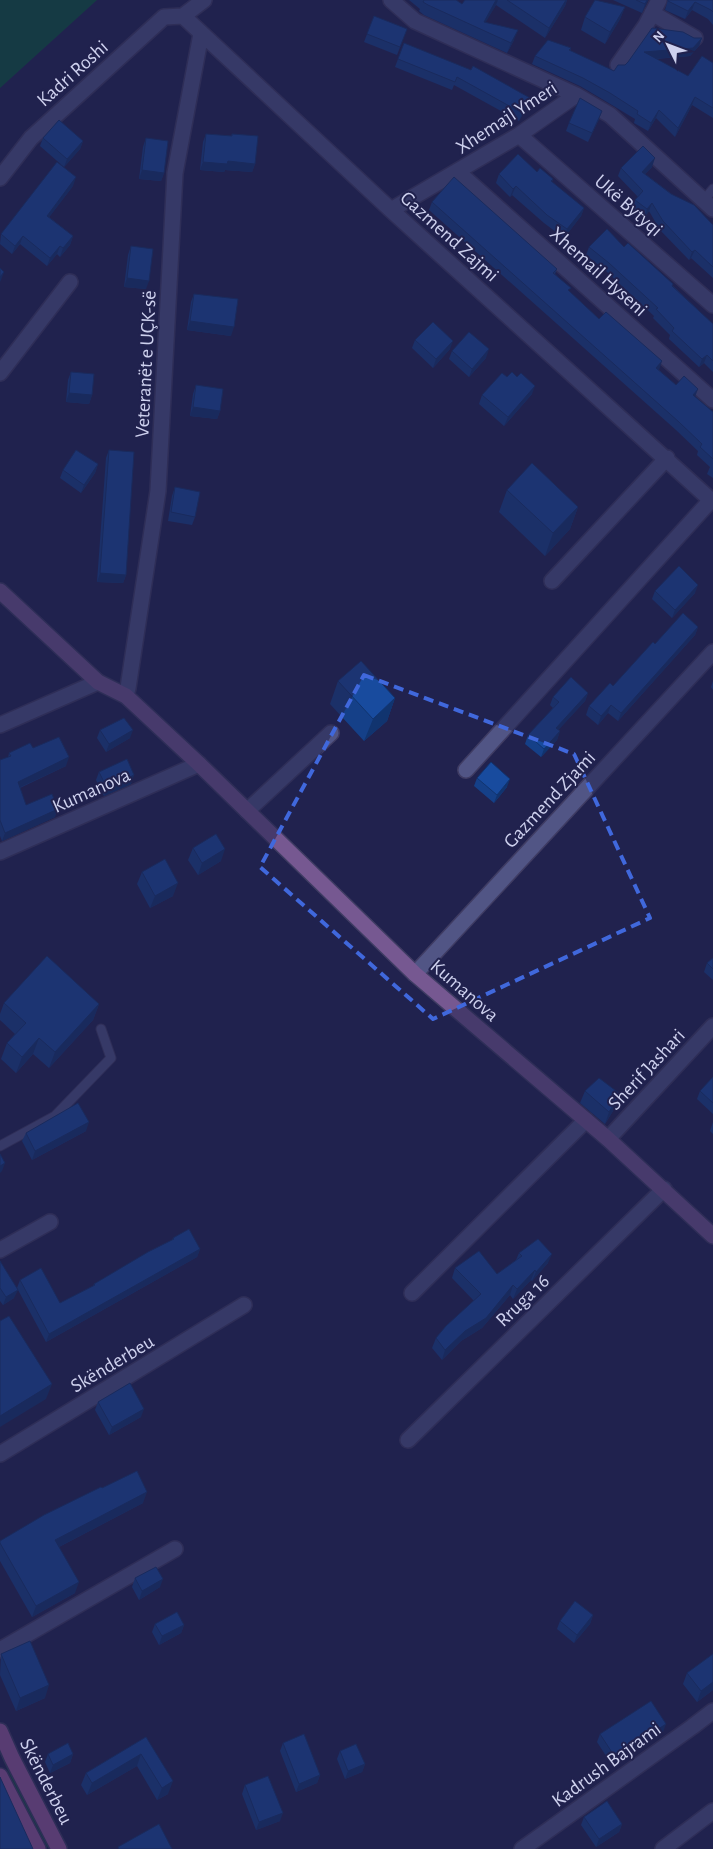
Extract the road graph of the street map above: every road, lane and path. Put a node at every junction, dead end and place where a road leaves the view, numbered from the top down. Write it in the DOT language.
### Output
graph roads {
  1 [pos="204,0"];
  2 [pos="391,0"];
  3 [pos="655,6"];
  4 [pos="183,16"];
  5 [pos="201,34"];
  6 [pos="695,38"];
  7 [pos="618,65"];
  8 [pos="576,95"];
  9 [pos="519,135"];
  10 [pos="458,172"];
  11 [pos="0,178"];
  12 [pos="710,199"];
  13 [pos="391,210"];
  14 [pos="70,282"];
  15 [pos="713,305"];
  16 [pos="0,373"];
  17 [pos="713,400"];
  18 [pos="667,458"];
  19 [pos="712,501"];
  20 [pos="552,581"];
  21 [pos="0,591"];
  22 [pos="713,652"];
  23 [pos="98,682"];
  24 [pos="126,696"];
  25 [pos="0,726"];
  26 [pos="331,733"];
  27 [pos="199,764"];
  28 [pos="466,770"];
  29 [pos="247,811"];
  30 [pos="0,852"];
  31 [pos="415,974"];
  32 [pos="713,1026"];
  33 [pos="101,1029"];
  34 [pos="586,1120"];
  35 [pos="608,1139"];
  36 [pos="0,1146"];
  37 [pos="664,1189"];
  38 [pos="50,1222"];
  39 [pos="713,1236"];
  40 [pos="0,1250"];
  41 [pos="412,1293"];
  42 [pos="244,1305"];
  43 [pos="408,1440"];
  44 [pos="0,1454"];
  45 [pos="175,1548"];
  46 [pos="0,1650"];
  47 [pos="713,1711"];
  48 [pos="0,1731"];
  49 [pos="0,1776"];
  50 [pos="713,1811"];
  51 [pos="38,1849"];
  52 [pos="59,1849"];
  53 [pos="522,1849"];
  54 [pos="663,1849"];
  1 -- 4 [label="street"];
  2 -- 8 [label="street"];
  3 -- 6 [label="street"];
  3 -- 7 [label="street"];
  4 -- 5 [label="street, Gazmend Zajmi"];
  4 -- 11 [label="street, Kadri Roshi"];
  5 -- 13 [label="street, Gazmend Zajmi"];
  5 -- 24 [label="street, Veteranët e UÇK-së"];
  8 -- 9 [label="street, Xhemajl Ymeri"];
  8 -- 12 [label="street, Xhemajl Ymeri"];
  9 -- 10 [label="street, Xhemajl Ymeri"];
  9 -- 15 [label="street, Ukë Bytyqi"];
  10 -- 13 [label="street, Xhemajl Ymeri"];
  10 -- 17 [label="street, Xhemail Hyseni"];
  13 -- 18 [label="street, Gazmend Zajmi"];
  14 -- 16 [label="street"];
  18 -- 19 [label="street, Gazmend Zajmi"];
  18 -- 20 [label="street"];
  19 -- 28 [label="street"];
  21 -- 23 [label="main road, Kumanova"];
  22 -- 31 [label="street, Gazmend Zjami"];
  23 -- 24 [label="main road, Kumanova"];
  23 -- 25 [label="street"];
  24 -- 27 [label="main road, Kumanova"];
  26 -- 29 [label="street"];
  27 -- 29 [label="main road, Kumanova"];
  27 -- 30 [label="street, Kumanova"];
  29 -- 31 [label="main road, Kumanova"];
  31 -- 34 [label="main road, Kumanova"];
  32 -- 35 [label="street, Sherif Jashari"];
  33 -- 36 [label="lane"];
  34 -- 35 [label="main road, Kumanova"];
  34 -- 41 [label="street"];
  35 -- 37 [label="main road, Kumanova"];
  37 -- 39 [label="main road, Kumanova"];
  37 -- 43 [label="street, Rruga 16"];
  38 -- 40 [label="street"];
  42 -- 44 [label="street, Skënderbeu"];
  45 -- 46 [label="street"];
  47 -- 53 [label="street, Kadrush Bajrami"];
  48 -- 52 [label="main road, Skënderbeu"];
  49 -- 51 [label="main road, Skënderbeu"];
  50 -- 54 [label="street"];
}
